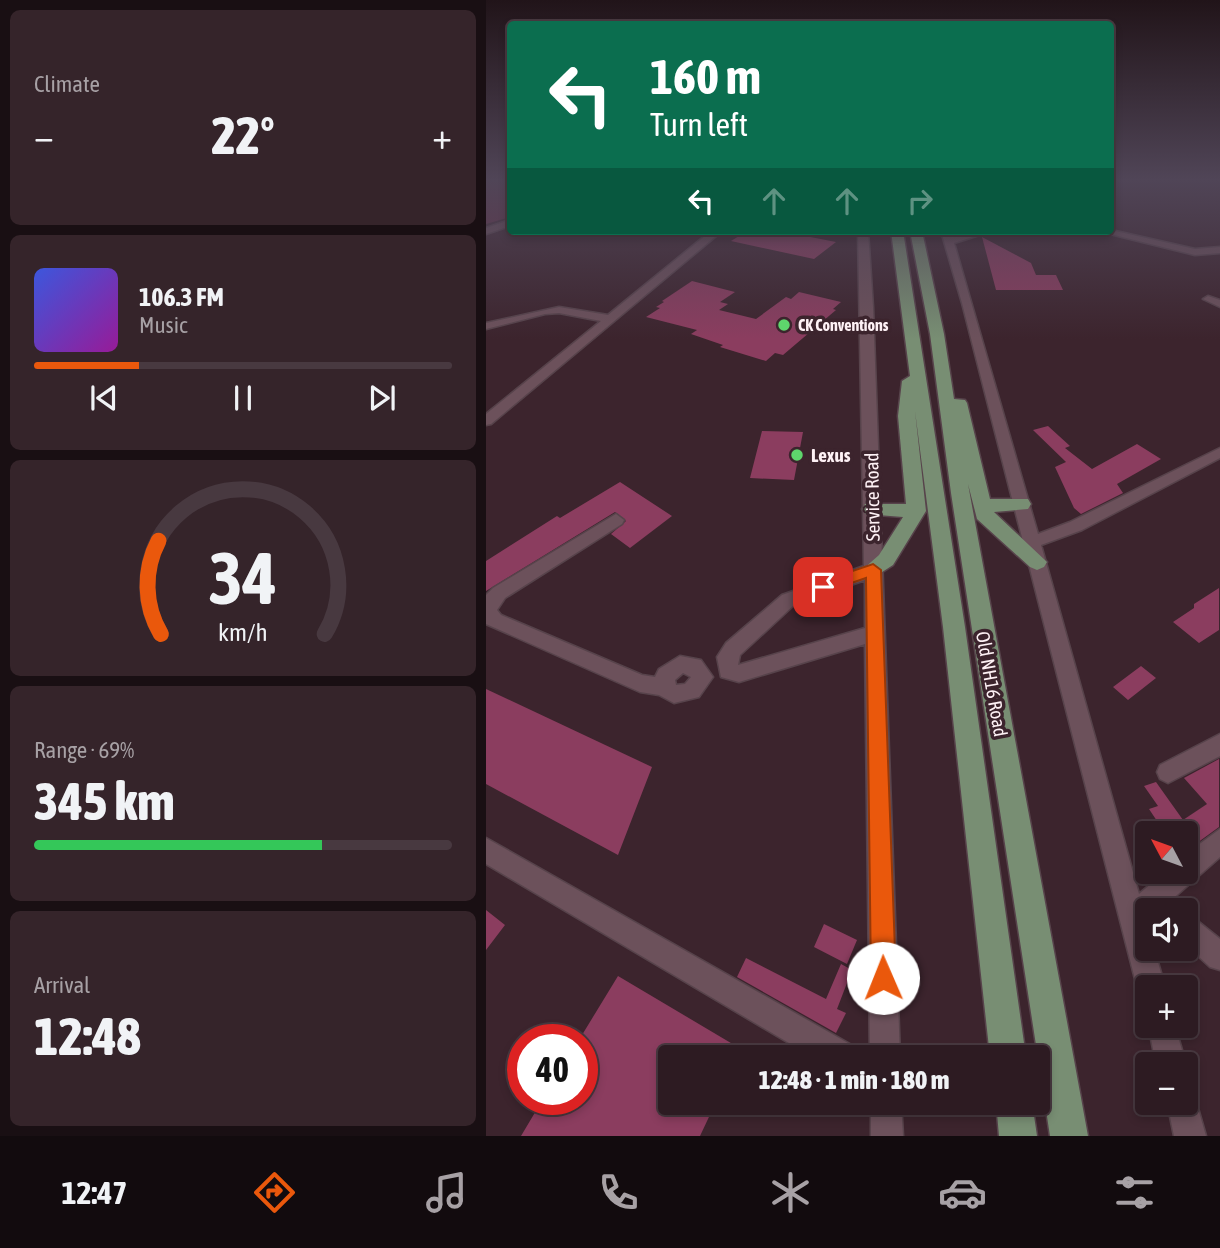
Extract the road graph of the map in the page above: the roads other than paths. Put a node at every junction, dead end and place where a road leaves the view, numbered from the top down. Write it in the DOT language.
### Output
graph roads {
  1 [pos="1114,233"];
  2 [pos="712,235"];
  3 [pos="863,235"];
  4 [pos="898,235"];
  5 [pos="917,235"];
  6 [pos="947,236"];
  7 [pos="1219,250"];
  8 [pos="610,319"];
  9 [pos="486,326"];
  10 [pos="937,334"];
  11 [pos="914,349"];
  12 [pos="486,421"];
  13 [pos="1219,452"];
  14 [pos="1021,504"];
  15 [pos="983,506"];
  16 [pos="872,509"];
  17 [pos="916,511"];
  18 [pos="616,520"];
  19 [pos="1032,542"];
  20 [pos="1037,562"];
  21 [pos="873,570"];
  22 [pos="875,633"];
  23 [pos="728,671"];
  24 [pos="1219,744"];
  25 [pos="1168,772"];
  26 [pos="1219,841"];
  27 [pos="486,850"];
  28 [pos="1198,860"];
  29 [pos="1175,884"];
  30 [pos="1164,898"];
  31 [pos="1135,915"];
  32 [pos="1132,916"];
  33 [pos="1198,939"];
  34 [pos="1219,957"];
  35 [pos="1148,975"];
  36 [pos="822,1045"];
  37 [pos="885,1045"];
  38 [pos="1006,1045"];
  39 [pos="886,1115"];
  40 [pos="1016,1115"];
  41 [pos="1185,1115"];
  42 [pos="887,1136"];
  43 [pos="1018,1136"];
  44 [pos="1069,1136"];
  45 [pos="1191,1136"];
  1 -- 7 [label="street"];
  2 -- 8 [label="street"];
  3 -- 16 [label="street, Service Road"];
  4 -- 11 [label="main road, Old NH16 Road"];
  5 -- 10 [label="main road, Old NH16 Road"];
  6 -- 14 [label="street"];
  8 -- 9 [label="street"];
  8 -- 12 [label="street"];
  10 -- 15 [label="main road"];
  10 -- 44 [label="main road, Old NH16 Road"];
  11 -- 17 [label="main road"];
  11 -- 38 [label="main road, Old NH16 Road"];
  13 -- 19 [label="street"];
  14 -- 15 [label="main road"];
  14 -- 19 [label="street"];
  15 -- 20 [label="main road"];
  16 -- 17 [label="main road"];
  16 -- 21 [label="street, Service Road"];
  17 -- 21 [label="main road"];
  18 -- 23 [label="street"];
  19 -- 20 [label="street"];
  20 -- 32 [label="street"];
  21 -- 22 [label="street, Service Road"];
  21 -- 23 [label="street"];
  22 -- 23 [label="street"];
  22 -- 37 [label="street, Service Road"];
  24 -- 25 [label="street"];
  26 -- 28 [label="street"];
  27 -- 36 [label="street"];
  29 -- 30 [label="street"];
  31 -- 32 [label="street"];
  32 -- 35 [label="street"];
  33 -- 34 [label="street"];
  39 -- 42 [label="street"];
  40 -- 43 [label="main road"];
  41 -- 45 [label="street"];
}
